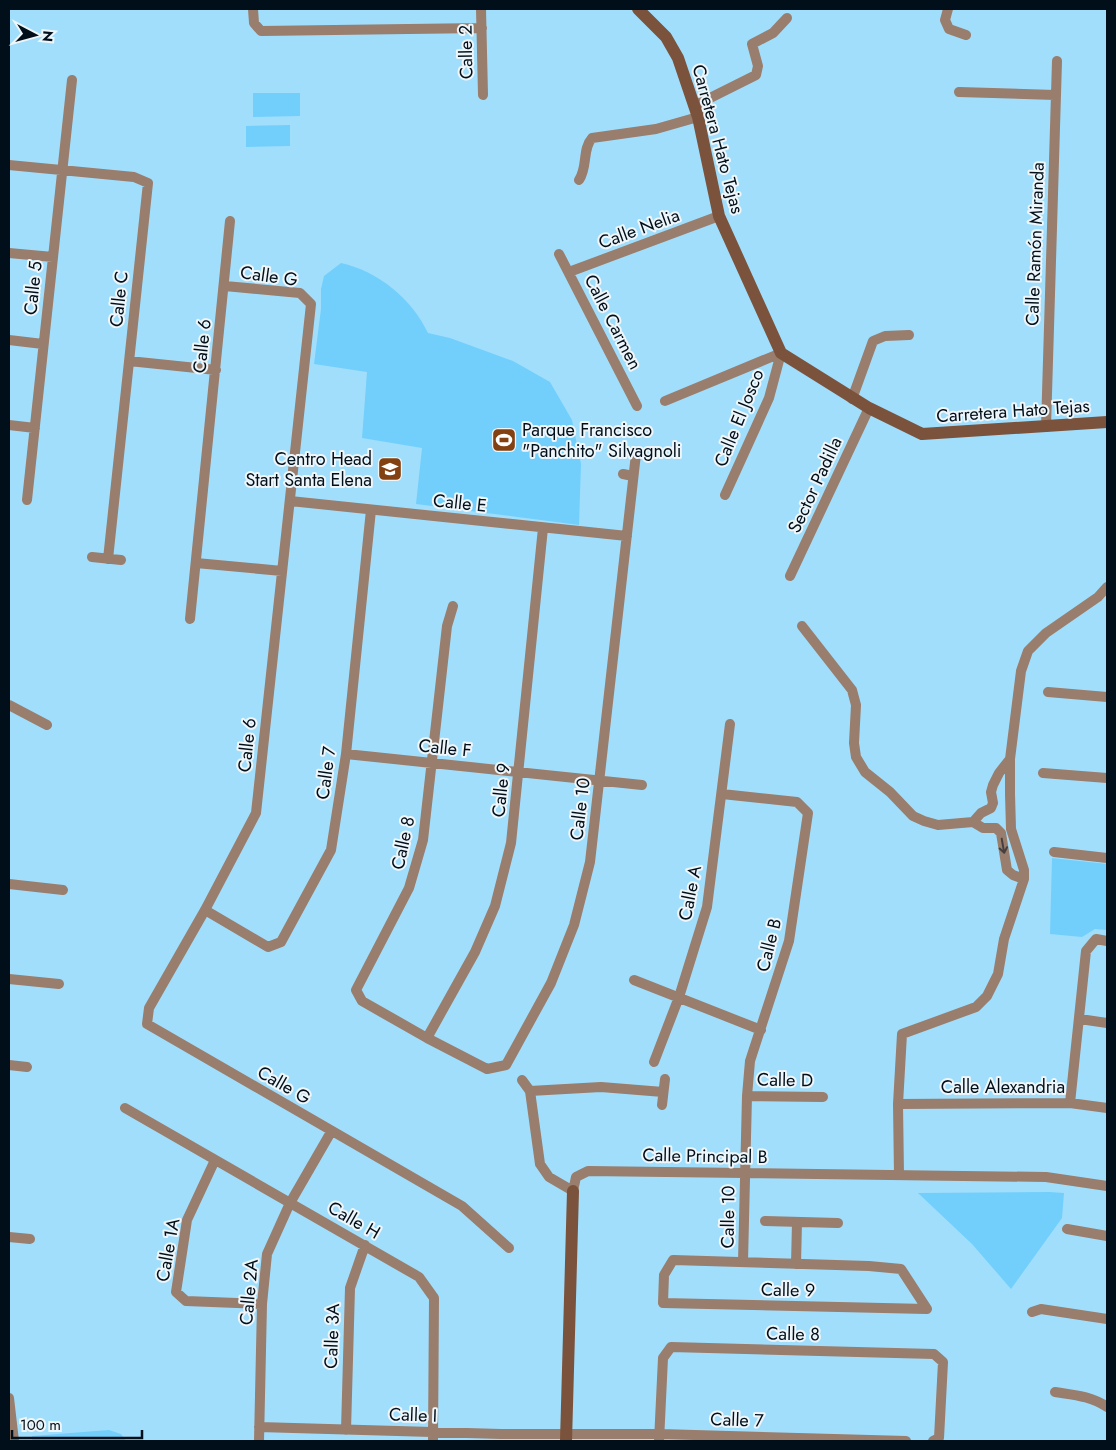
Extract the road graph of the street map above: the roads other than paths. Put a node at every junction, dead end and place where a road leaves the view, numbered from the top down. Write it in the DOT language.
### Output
graph roads {
  1 [pos="253,9"];
  2 [pos="482,9"];
  3 [pos="638,9"];
  4 [pos="948,9"];
  5 [pos="787,18"];
  6 [pos="482,28"];
  7 [pos="966,35"];
  8 [pos="1056,61"];
  9 [pos="72,80"];
  10 [pos="959,92"];
  11 [pos="1055,94"];
  12 [pos="483,95"];
  13 [pos="696,112"];
  14 [pos="9,165"];
  15 [pos="62,170"];
  16 [pos="579,180"];
  17 [pos="719,216"];
  18 [pos="230,221"];
  19 [pos="9,252"];
  20 [pos="559,254"];
  21 [pos="53,257"];
  22 [pos="569,272"];
  23 [pos="224,286"];
  24 [pos="909,335"];
  25 [pos="9,340"];
  26 [pos="43,344"];
  27 [pos="781,353"];
  28 [pos="305,359"];
  29 [pos="129,361"];
  30 [pos="216,370"];
  31 [pos="852,399"];
  32 [pos="665,401"];
  33 [pos="637,406"];
  34 [pos="869,408"];
  35 [pos="1107,422"];
  36 [pos="9,425"];
  37 [pos="1046,427"];
  38 [pos="35,428"];
  39 [pos="636,454"];
  40 [pos="725,495"];
  41 [pos="27,500"];
  42 [pos="290,501"];
  43 [pos="372,510"];
  44 [pos="543,528"];
  45 [pos="627,536"];
  46 [pos="92,558"];
  47 [pos="108,559"];
  48 [pos="121,560"];
  49 [pos="196,563"];
  50 [pos="282,571"];
  51 [pos="790,576"];
  52 [pos="1107,587"];
  53 [pos="454,606"];
  54 [pos="190,619"];
  55 [pos="802,626"];
  56 [pos="1048,692"];
  57 [pos="1107,697"];
  58 [pos="9,705"];
  59 [pos="730,724"];
  60 [pos="47,725"];
  61 [pos="346,754"];
  62 [pos="1010,759"];
  63 [pos="432,763"];
  64 [pos="519,773"];
  65 [pos="1044,773"];
  66 [pos="1107,778"];
  67 [pos="600,781"];
  68 [pos="642,785"];
  69 [pos="722,794"];
  70 [pos="973,822"];
  71 [pos="1054,852"];
  72 [pos="1107,858"];
  73 [pos="1024,879"];
  74 [pos="9,884"];
  75 [pos="63,890"];
  76 [pos="205,910"];
  77 [pos="1107,941"];
  78 [pos="9,979"];
  79 [pos="634,980"];
  80 [pos="59,984"];
  81 [pos="679,997"];
  82 [pos="1080,1019"];
  83 [pos="1107,1023"];
  84 [pos="761,1030"];
  85 [pos="427,1038"];
  86 [pos="654,1062"];
  87 [pos="9,1065"];
  88 [pos="27,1067"];
  89 [pos="665,1079"];
  90 [pos="522,1080"];
  91 [pos="530,1091"];
  92 [pos="663,1092"];
  93 [pos="747,1096"];
  94 [pos="823,1097"];
  95 [pos="1070,1103"];
  96 [pos="898,1104"];
  97 [pos="662,1105"];
  98 [pos="125,1108"];
  99 [pos="1107,1108"];
  100 [pos="331,1132"];
  101 [pos="215,1160"];
  102 [pos="745,1173"];
  103 [pos="899,1175"];
  104 [pos="1107,1186"];
  105 [pos="573,1190"];
  106 [pos="290,1203"];
  107 [pos="765,1221"];
  108 [pos="797,1222"];
  109 [pos="838,1223"];
  110 [pos="1067,1229"];
  111 [pos="9,1236"];
  112 [pos="1107,1236"];
  113 [pos="30,1239"];
  114 [pos="365,1245"];
  115 [pos="509,1248"];
  116 [pos="743,1262"];
  117 [pos="796,1264"];
  118 [pos="262,1304"];
  119 [pos="1032,1312"];
  120 [pos="1107,1319"];
  121 [pos="1055,1392"];
  122 [pos="9,1398"];
  123 [pos="1107,1406"];
  124 [pos="259,1427"];
  125 [pos="346,1430"];
  126 [pos="433,1437"];
  127 [pos="566,1437"];
  128 [pos="501,1438"];
  129 [pos="660,1438"];
  130 [pos="14,1441"];
  131 [pos="258,1441"];
  132 [pos="881,1441"];
  133 [pos="906,1441"];
  134 [pos="933,1441"];
  1 -- 6 [label="street"];
  2 -- 6 [label="street, Calle 2"];
  3 -- 13 [label="street, Carretera Hato Tejas"];
  4 -- 7 [label="street"];
  5 -- 13 [label="street"];
  6 -- 12 [label="street, Calle 2"];
  8 -- 11 [label="street, Calle Ramón Miranda"];
  9 -- 15 [label="street, Calle 5"];
  10 -- 11 [label="street"];
  11 -- 37 [label="street, Calle Ramón Miranda"];
  13 -- 16 [label="street"];
  13 -- 17 [label="street, Carretera Hato Tejas"];
  14 -- 15 [label="street, Calle C"];
  15 -- 21 [label="street, Calle 5"];
  15 -- 29 [label="street, Calle C"];
  17 -- 22 [label="street, Calle Nelia"];
  17 -- 27 [label="street, Carretera Hato Tejas"];
  18 -- 23 [label="street, Calle 6"];
  19 -- 21 [label="street"];
  20 -- 22 [label="street, Calle Carmen"];
  21 -- 26 [label="street, Calle 5"];
  22 -- 33 [label="street, Calle Carmen"];
  23 -- 28 [label="street, Calle G"];
  23 -- 30 [label="street, Calle 6"];
  24 -- 31 [label="street"];
  25 -- 26 [label="street"];
  26 -- 38 [label="street, Calle 5"];
  27 -- 31 [label="street, Carretera Hato Tejas"];
  27 -- 32 [label="street"];
  27 -- 40 [label="street, Calle El Josco"];
  28 -- 42 [label="street, Calle 6"];
  29 -- 30 [label="street"];
  29 -- 47 [label="street, Calle C"];
  30 -- 49 [label="street, Calle 6"];
  31 -- 34 [label="street, Carretera Hato Tejas"];
  34 -- 37 [label="street, Carretera Hato Tejas"];
  34 -- 51 [label="street, Sector Padilla"];
  35 -- 37 [label="street, Carretera Hato Tejas"];
  36 -- 38 [label="street"];
  38 -- 41 [label="street, Calle 5"];
  39 -- 45 [label="street, Calle 10"];
  42 -- 43 [label="street, Calle E"];
  42 -- 50 [label="street, Calle 6"];
  43 -- 44 [label="street, Calle E"];
  43 -- 61 [label="street, Calle 7"];
  44 -- 45 [label="street, Calle E"];
  44 -- 64 [label="street, Calle 9"];
  45 -- 67 [label="street, Calle 10"];
  46 -- 47 [label="street"];
  47 -- 48 [label="street"];
  49 -- 50 [label="street"];
  49 -- 54 [label="street, Calle 6"];
  50 -- 76 [label="street, Calle 6"];
  52 -- 62 [label="street"];
  53 -- 63 [label="street, Calle 8"];
  55 -- 70 [label="street"];
  56 -- 57 [label="street"];
  58 -- 60 [label="street"];
  59 -- 69 [label="street, Calle A"];
  61 -- 63 [label="street, Calle F"];
  61 -- 76 [label="street, Calle 7"];
  62 -- 70 [label="street"];
  62 -- 73 [label="street"];
  63 -- 64 [label="street, Calle F"];
  63 -- 85 [label="street, Calle 8"];
  64 -- 67 [label="street, Calle F"];
  64 -- 85 [label="street, Calle 9"];
  65 -- 66 [label="street"];
  67 -- 68 [label="street, Calle F"];
  67 -- 85 [label="street, Calle 10"];
  69 -- 81 [label="street, Calle A"];
  69 -- 84 [label="street, Calle B"];
  70 -- 73 [label="street, one-way"];
  71 -- 72 [label="street"];
  73 -- 96 [label="street"];
  74 -- 75 [label="street"];
  76 -- 100 [label="street, Calle G"];
  77 -- 82 [label="street"];
  78 -- 80 [label="street"];
  79 -- 81 [label="street"];
  81 -- 84 [label="street"];
  81 -- 86 [label="street, Calle A"];
  82 -- 83 [label="street"];
  82 -- 95 [label="street"];
  84 -- 93 [label="street, Calle B"];
  87 -- 88 [label="street"];
  89 -- 92 [label="street"];
  90 -- 91 [label="street"];
  91 -- 92 [label="street"];
  91 -- 105 [label="street"];
  92 -- 97 [label="street"];
  93 -- 94 [label="street, Calle D"];
  93 -- 102 [label="street, Calle B"];
  95 -- 96 [label="street, Calle Alexandria"];
  95 -- 99 [label="street, Calle Alexandria"];
  96 -- 103 [label="street"];
  98 -- 101 [label="street, Calle H"];
  100 -- 106 [label="street, Calle 2A"];
  100 -- 115 [label="street, Calle G"];
  101 -- 106 [label="street, Calle H"];
  101 -- 118 [label="street, Calle 1A"];
  102 -- 103 [label="street, Calle Principal B"];
  102 -- 105 [label="street, Calle Principal B"];
  102 -- 116 [label="street, Calle 10"];
  103 -- 104 [label="street, Calle Principal B"];
  105 -- 127 [label="street"];
  106 -- 114 [label="street, Calle H"];
  106 -- 118 [label="street, Calle 2A"];
  107 -- 108 [label="street"];
  108 -- 109 [label="street"];
  108 -- 117 [label="street"];
  110 -- 112 [label="street"];
  111 -- 113 [label="street"];
  114 -- 125 [label="street, Calle 3A"];
  114 -- 126 [label="street, Calle H"];
  116 -- 117 [label="street, Calle 9"];
  116 -- 117 [label="street, Calle 9"];
  118 -- 124 [label="street, Calle 2A"];
  119 -- 120 [label="street"];
  121 -- 123 [label="street"];
  122 -- 130 [label="street"];
  124 -- 125 [label="street, Calle I"];
  124 -- 131 [label="street, Calle 2A"];
  125 -- 126 [label="street, Calle I"];
  126 -- 128 [label="street, Calle I"];
  127 -- 128 [label="street, Calle I"];
  127 -- 129 [label="street, Calle 7"];
  129 -- 132 [label="street, Calle 7"];
  129 -- 134 [label="street, Calle 8"];
  132 -- 133 [label="street, Calle 7"];
}
